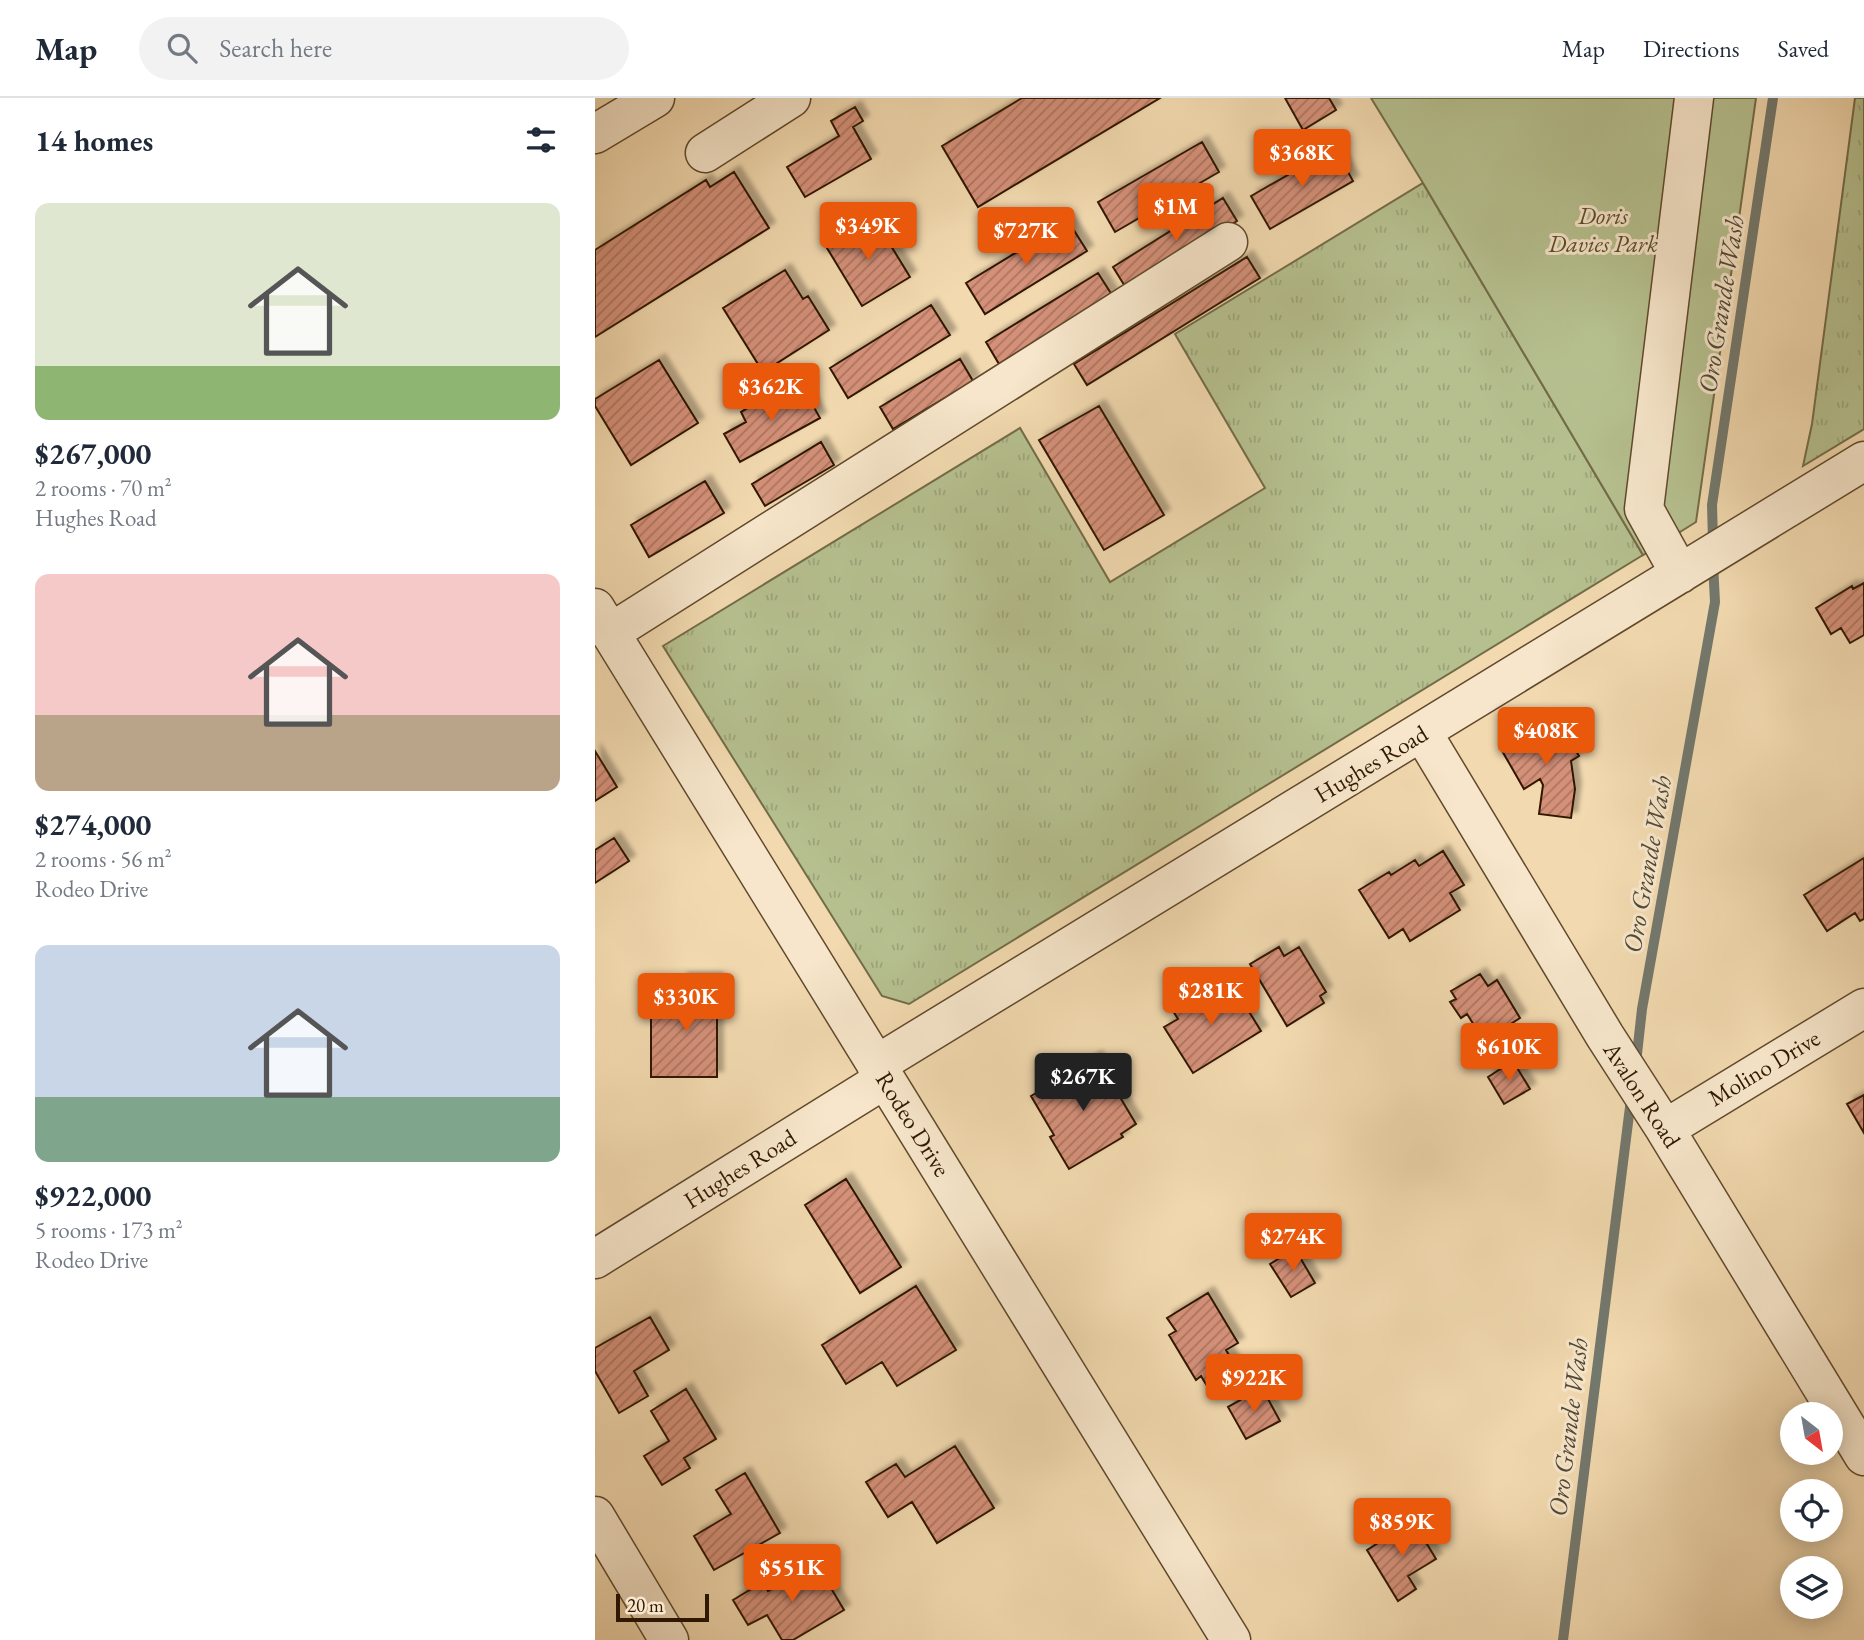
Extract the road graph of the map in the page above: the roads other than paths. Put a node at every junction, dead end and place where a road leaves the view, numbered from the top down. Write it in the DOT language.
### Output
graph roads {
  1 [pos="655,98"];
  2 [pos="1694,98"];
  3 [pos="786,99"];
  4 [pos="595,134"];
  5 [pos="705,153"];
  6 [pos="1228,242"];
  7 [pos="1864,461"];
  8 [pos="1680,574"];
  9 [pos="603,621"];
  10 [pos="1422,732"];
  11 [pos="1864,1008"];
  12 [pos="881,1072"];
  13 [pos="1665,1129"];
  14 [pos="595,1259"];
  15 [pos="1864,1456"];
  16 [pos="595,1516"];
  17 [pos="669,1640"];
  18 [pos="1231,1640"];
  1 -- 4 [label="street"];
  2 -- 8 [label="street"];
  3 -- 5 [label="street"];
  6 -- 9 [label="street"];
  7 -- 8 [label="street, Hughes Road"];
  8 -- 10 [label="street, Hughes Road"];
  9 -- 12 [label="street, Rodeo Drive"];
  10 -- 12 [label="street, Hughes Road"];
  10 -- 13 [label="street, Avalon Road"];
  11 -- 13 [label="street, Molino Drive"];
  12 -- 14 [label="street, Hughes Road"];
  12 -- 18 [label="street, Rodeo Drive"];
  13 -- 15 [label="street, Avalon Road"];
  16 -- 17 [label="street"];
}
